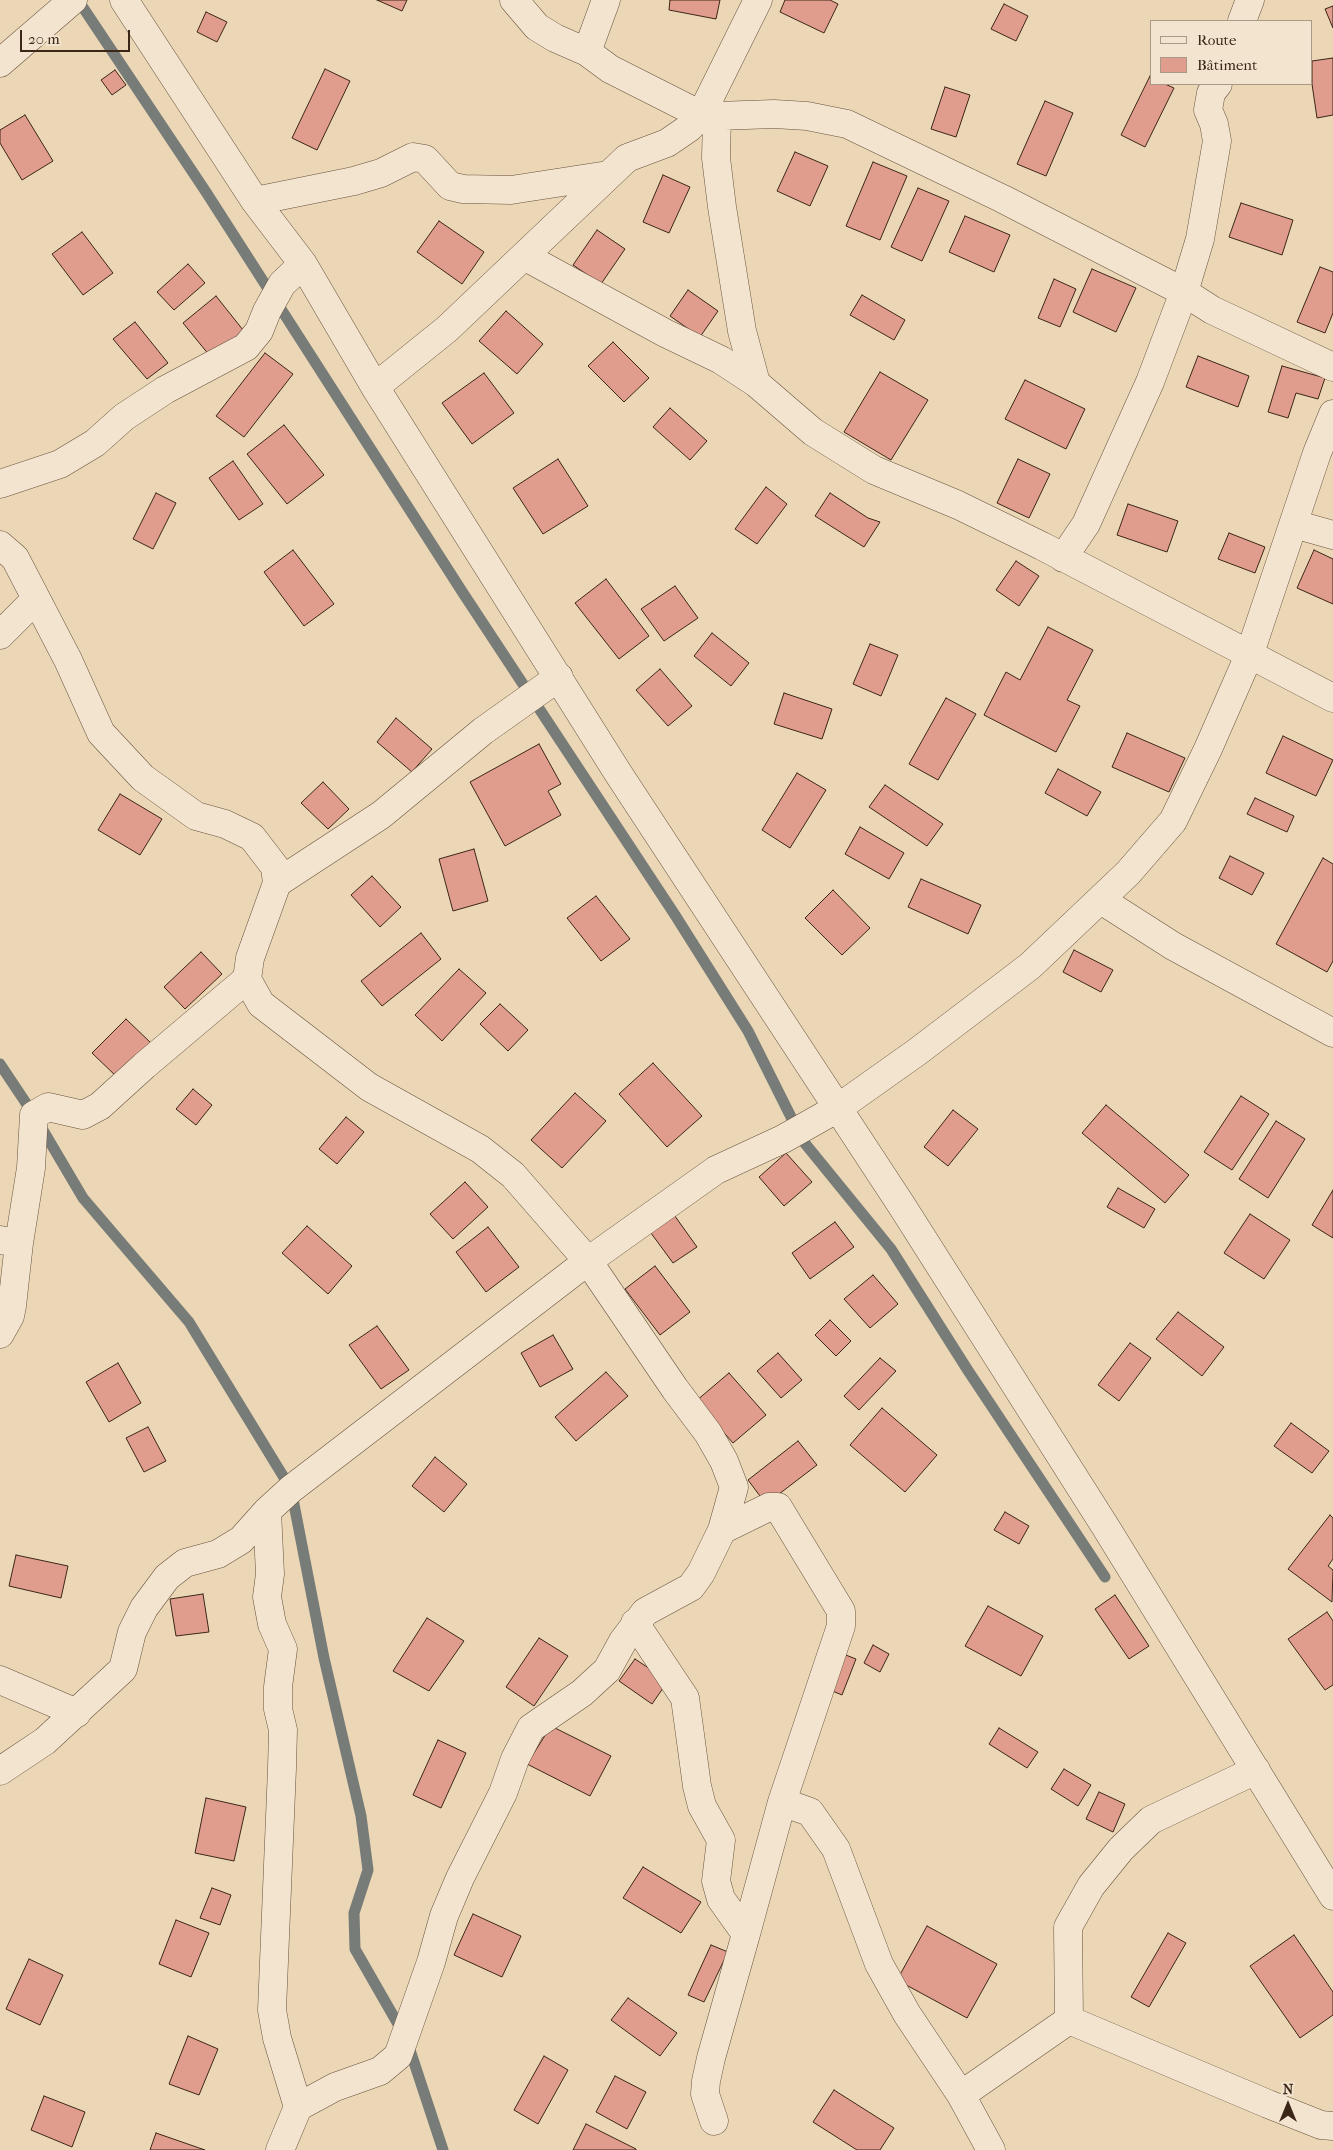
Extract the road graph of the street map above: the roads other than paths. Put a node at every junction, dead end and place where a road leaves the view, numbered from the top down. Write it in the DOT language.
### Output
graph roads {
  1 [pos="73,0"];
  2 [pos="124,0"];
  3 [pos="514,0"];
  4 [pos="606,0"];
  5 [pos="758,0"];
  6 [pos="1250,0"];
  7 [pos="1242,20"];
  8 [pos="587,52"];
  9 [pos="0,63"];
  10 [pos="1217,85"];
  11 [pos="709,116"];
  12 [pos="608,175"];
  13 [pos="255,201"];
  14 [pos="524,256"];
  15 [pos="303,264"];
  16 [pos="1184,292"];
  17 [pos="1333,366"];
  18 [pos="756,382"];
  19 [pos="375,387"];
  20 [pos="1333,414"];
  21 [pos="0,484"];
  22 [pos="1294,524"];
  23 [pos="1333,535"];
  24 [pos="0,545"];
  25 [pos="1063,558"];
  26 [pos="36,600"];
  27 [pos="0,635"];
  28 [pos="1250,653"];
  29 [pos="559,677"];
  30 [pos="1333,698"];
  31 [pos="277,883"];
  32 [pos="1101,900"];
  33 [pos="248,979"];
  34 [pos="1333,1033"];
  35 [pos="838,1108"];
  36 [pos="9,1241"];
  37 [pos="588,1261"];
  38 [pos="0,1334"];
  39 [pos="267,1511"];
  40 [pos="722,1530"];
  41 [pos="635,1623"];
  42 [pos="0,1680"];
  43 [pos="77,1713"];
  44 [pos="0,1770"];
  45 [pos="1256,1770"];
  46 [pos="782,1802"];
  47 [pos="1333,1896"];
  48 [pos="746,1934"];
  49 [pos="1069,2020"];
  50 [pos="961,2095"];
  51 [pos="298,2107"];
  52 [pos="714,2121"];
  53 [pos="1333,2126"];
  54 [pos="280,2150"];
  55 [pos="991,2150"];
  1 -- 9 [label="street"];
  2 -- 13 [label="street"];
  3 -- 8 [label="street"];
  4 -- 8 [label="street"];
  5 -- 11 [label="street"];
  6 -- 7 [label="street"];
  8 -- 11 [label="street"];
  10 -- 16 [label="street"];
  11 -- 12 [label="street"];
  11 -- 16 [label="street"];
  11 -- 18 [label="street"];
  12 -- 13 [label="street"];
  12 -- 14 [label="street"];
  13 -- 15 [label="street"];
  14 -- 18 [label="street"];
  14 -- 19 [label="street"];
  15 -- 19 [label="street"];
  15 -- 21 [label="street"];
  16 -- 17 [label="street"];
  16 -- 25 [label="street"];
  18 -- 25 [label="street"];
  19 -- 29 [label="street"];
  20 -- 22 [label="street"];
  22 -- 23 [label="street"];
  22 -- 28 [label="street"];
  24 -- 26 [label="street"];
  25 -- 28 [label="street"];
  26 -- 27 [label="street"];
  26 -- 31 [label="street"];
  28 -- 30 [label="street"];
  28 -- 32 [label="street"];
  29 -- 31 [label="street"];
  29 -- 35 [label="street"];
  31 -- 33 [label="street"];
  32 -- 34 [label="street"];
  32 -- 35 [label="street"];
  33 -- 36 [label="street"];
  33 -- 37 [label="street"];
  35 -- 37 [label="street"];
  35 -- 45 [label="street"];
  36 -- 38 [label="street"];
  37 -- 39 [label="street"];
  37 -- 40 [label="street"];
  39 -- 43 [label="street"];
  39 -- 51 [label="street"];
  40 -- 41 [label="street"];
  40 -- 46 [label="street"];
  41 -- 48 [label="street"];
  41 -- 51 [label="street"];
  42 -- 43 [label="street"];
  43 -- 44 [label="street"];
  45 -- 47 [label="street"];
  45 -- 49 [label="street"];
  46 -- 48 [label="street"];
  46 -- 50 [label="street"];
  48 -- 52 [label="street"];
  49 -- 50 [label="street"];
  49 -- 53 [label="street"];
  50 -- 55 [label="street"];
  51 -- 54 [label="street"];
}
